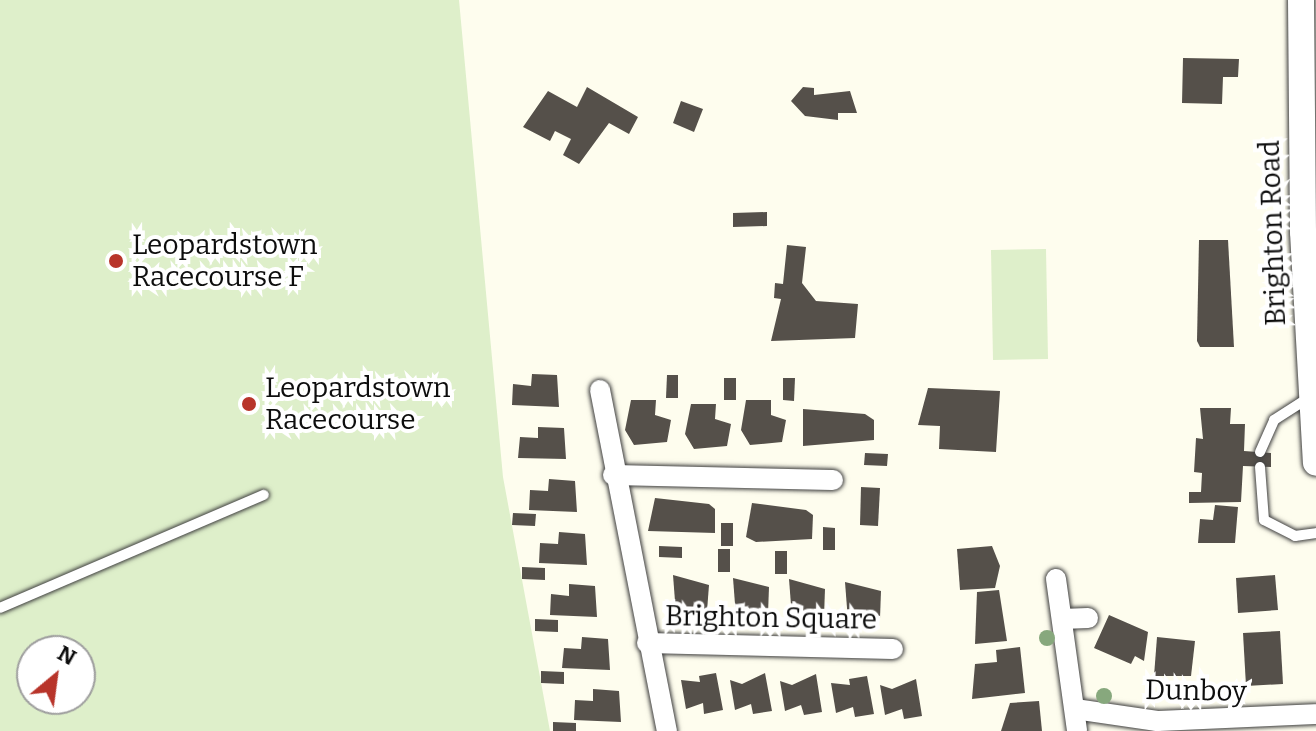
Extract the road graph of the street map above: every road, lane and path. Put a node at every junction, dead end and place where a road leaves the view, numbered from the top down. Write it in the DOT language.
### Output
graph roads {
  1 [pos="1301,0"];
  2 [pos="600,390"];
  3 [pos="1312,396"];
  4 [pos="1260,452"];
  5 [pos="1316,463"];
  6 [pos="1260,467"];
  7 [pos="613,475"];
  8 [pos="833,480"];
  9 [pos="264,495"];
  10 [pos="1316,533"];
  11 [pos="1056,579"];
  12 [pos="0,608"];
  13 [pos="1088,618"];
  14 [pos="1062,619"];
  15 [pos="647,643"];
  16 [pos="893,649"];
  17 [pos="1075,709"];
  18 [pos="1316,714"];
  19 [pos="667,731"];
  20 [pos="1077,731"];
  1 -- 3 [label="street, Brighton Road"];
  2 -- 7 [label="street, Brighton Square"];
  3 -- 4 [label="lane"];
  3 -- 5 [label="street, Brighton Road"];
  6 -- 10 [label="lane"];
  7 -- 8 [label="street"];
  7 -- 15 [label="street, Brighton Square"];
  9 -- 12 [label="lane"];
  11 -- 14 [label="street"];
  13 -- 14 [label="street"];
  14 -- 17 [label="street"];
  15 -- 16 [label="street, Brighton Square"];
  15 -- 19 [label="street, Brighton Square"];
  17 -- 18 [label="street, Dunboy"];
  17 -- 20 [label="street"];
}
